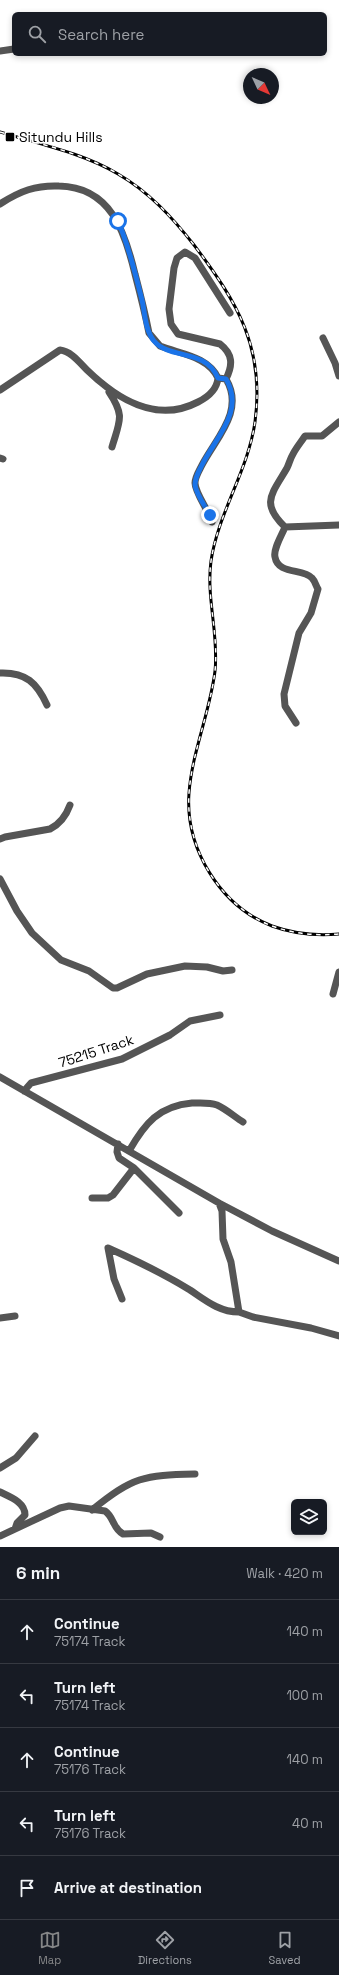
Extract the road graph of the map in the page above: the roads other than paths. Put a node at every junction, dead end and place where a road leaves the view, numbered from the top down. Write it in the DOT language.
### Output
graph roads {
  1 [pos="12,49"];
  2 [pos="0,51"];
  3 [pos="0,204"];
  4 [pos="230,314"];
  5 [pos="323,338"];
  6 [pos="339,376"];
  7 [pos="218,378"];
  8 [pos="226,379"];
  9 [pos="107,388"];
  10 [pos="0,390"];
  11 [pos="339,422"];
  12 [pos="112,447"];
  13 [pos="212,522"];
  14 [pos="339,525"];
  15 [pos="285,528"];
  16 [pos="0,673"];
  17 [pos="48,705"];
  18 [pos="296,723"];
  19 [pos="70,805"];
  20 [pos="0,830"];
  21 [pos="3,838"];
  22 [pos="0,879"];
  23 [pos="232,970"];
  24 [pos="339,972"];
  25 [pos="333,994"];
  26 [pos="220,1015"];
  27 [pos="0,1077"];
  28 [pos="24,1091"];
  29 [pos="243,1122"];
  30 [pos="118,1144"];
  31 [pos="129,1151"];
  32 [pos="134,1168"];
  33 [pos="92,1198"];
  34 [pos="219,1203"];
  35 [pos="179,1213"];
  36 [pos="339,1261"];
  37 [pos="122,1299"];
  38 [pos="239,1312"];
  39 [pos="15,1316"];
  40 [pos="0,1318"];
  41 [pos="339,1336"];
  42 [pos="35,1436"];
  43 [pos="0,1468"];
  44 [pos="195,1474"];
  45 [pos="0,1492"];
  46 [pos="92,1510"];
  47 [pos="15,1529"];
  48 [pos="0,1536"];
  49 [pos="160,1537"];
  1 -- 2 [label="street"];
  3 -- 7 [label="street"];
  4 -- 8 [label="street"];
  5 -- 6 [label="street"];
  7 -- 8 [label="street"];
  7 -- 9 [label="street"];
  8 -- 13 [label="street"];
  9 -- 10 [label="street"];
  9 -- 12 [label="street"];
  11 -- 15 [label="street"];
  14 -- 15 [label="street"];
  15 -- 18 [label="street"];
  16 -- 17 [label="street"];
  19 -- 21 [label="street"];
  20 -- 21 [label="street"];
  22 -- 23 [label="street"];
  24 -- 25 [label="street"];
  26 -- 28 [label="street, 75215 Track"];
  27 -- 28 [label="street"];
  28 -- 30 [label="street"];
  29 -- 31 [label="street"];
  30 -- 31 [label="street"];
  30 -- 32 [label="street"];
  31 -- 34 [label="street"];
  32 -- 33 [label="street"];
  32 -- 35 [label="street"];
  34 -- 36 [label="street"];
  34 -- 38 [label="street"];
  37 -- 38 [label="street"];
  38 -- 41 [label="street"];
  39 -- 40 [label="street"];
  42 -- 43 [label="street"];
  44 -- 46 [label="street"];
  45 -- 47 [label="street"];
  46 -- 47 [label="street"];
  46 -- 49 [label="street"];
  47 -- 48 [label="street"];
}
